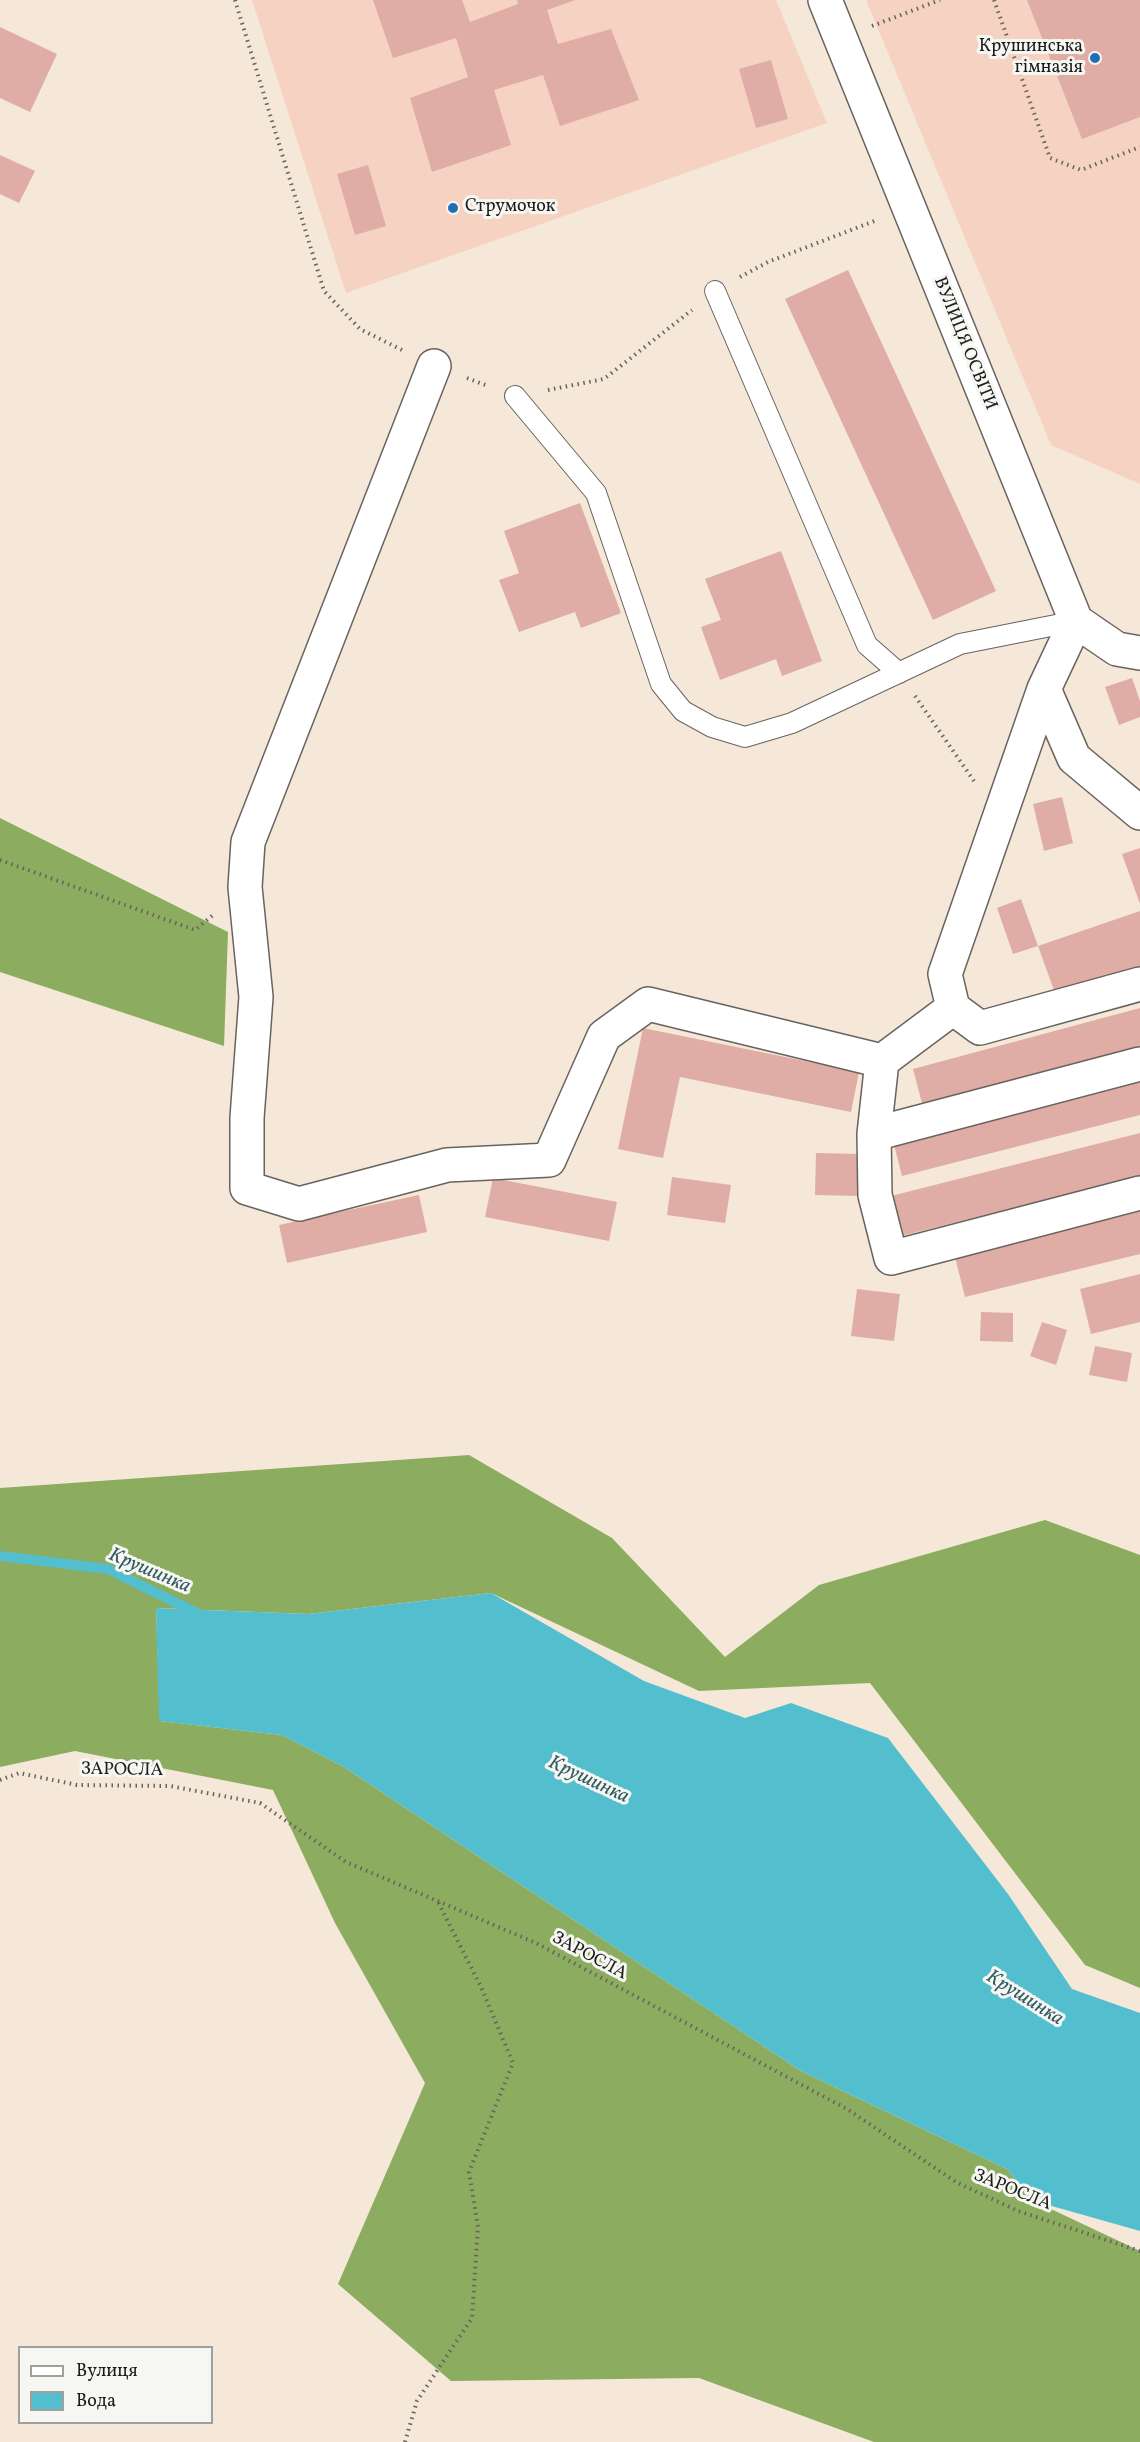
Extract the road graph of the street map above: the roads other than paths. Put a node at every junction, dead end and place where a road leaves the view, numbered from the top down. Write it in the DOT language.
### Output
graph roads {
  1 [pos="825,0"];
  2 [pos="715,291"];
  3 [pos="434,366"];
  4 [pos="515,396"];
  5 [pos="1076,621"];
  6 [pos="1140,653"];
  7 [pos="899,673"];
  8 [pos="1044,689"];
  9 [pos="1140,813"];
  10 [pos="1140,984"];
  11 [pos="953,1008"];
  12 [pos="882,1061"];
  13 [pos="1140,1064"];
  14 [pos="874,1134"];
  15 [pos="1140,1193"];
  1 -- 5 [label="street, ВУЛИЦЯ ОСВІТИ"];
  2 -- 7 [label="lane"];
  3 -- 12 [label="street"];
  4 -- 7 [label="lane"];
  5 -- 6 [label="street"];
  5 -- 7 [label="lane"];
  5 -- 8 [label="street"];
  8 -- 9 [label="street"];
  8 -- 11 [label="street"];
  10 -- 11 [label="street"];
  11 -- 12 [label="street"];
  12 -- 14 [label="street"];
  13 -- 14 [label="street"];
  14 -- 15 [label="street"];
}
